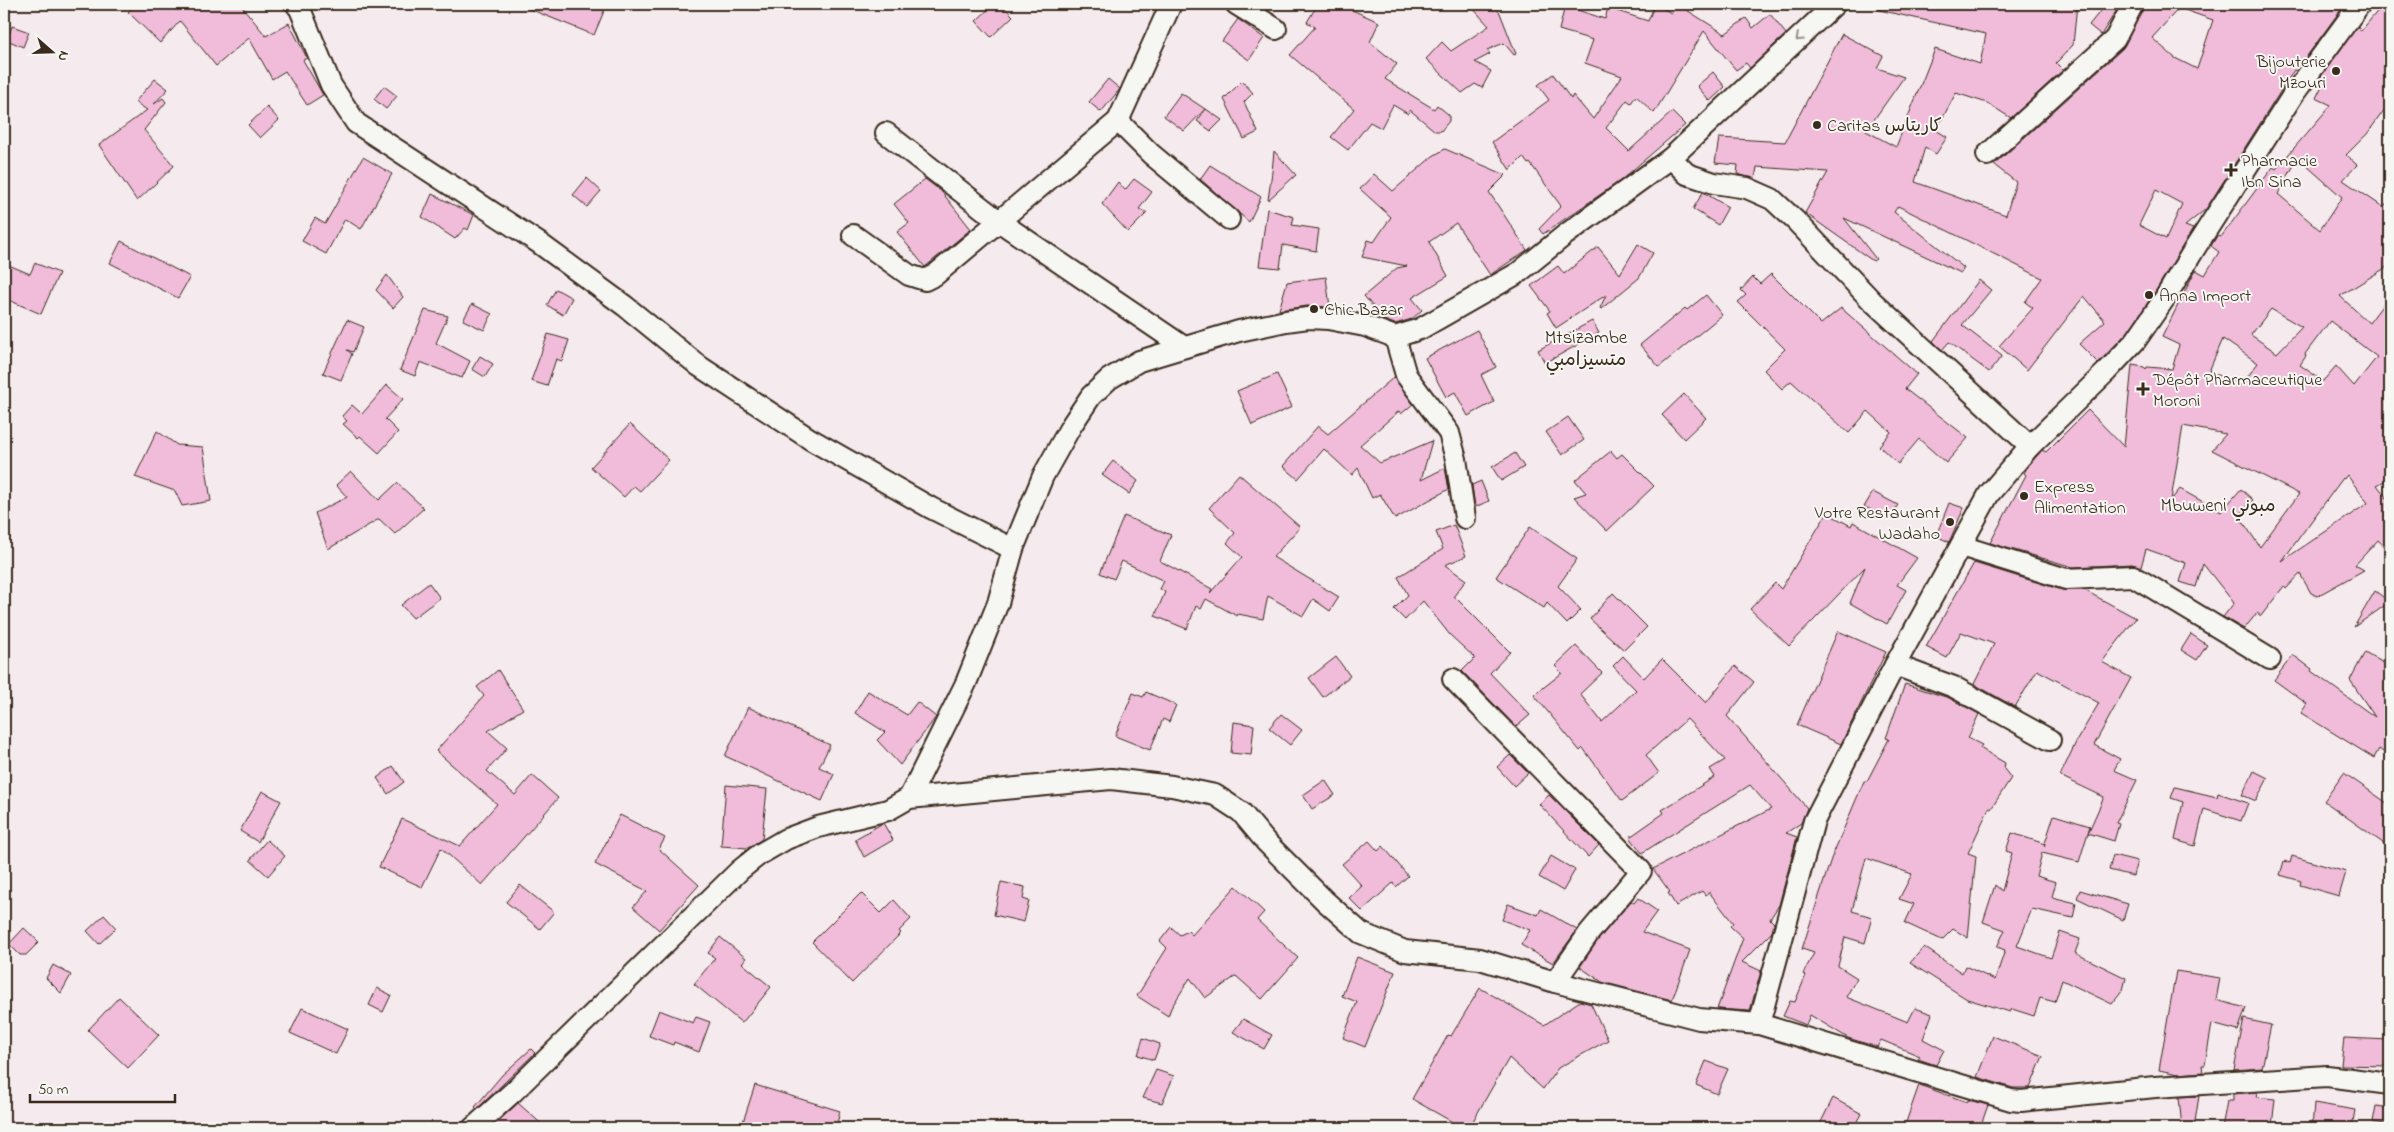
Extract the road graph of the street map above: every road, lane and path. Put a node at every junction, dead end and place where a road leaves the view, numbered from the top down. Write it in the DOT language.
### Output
graph roads {
  1 [pos="296,4"];
  2 [pos="1171,4"];
  3 [pos="1236,4"];
  4 [pos="1834,4"];
  5 [pos="2133,4"];
  6 [pos="2360,4"];
  7 [pos="1276,30"];
  8 [pos="1118,120"];
  9 [pos="886,133"];
  10 [pos="1987,154"];
  11 [pos="1670,158"];
  12 [pos="1229,218"];
  13 [pos="1000,222"];
  14 [pos="854,235"];
  15 [pos="1395,337"];
  16 [pos="1184,348"];
  17 [pos="2030,446"];
  18 [pos="1464,518"];
  19 [pos="1962,546"];
  20 [pos="1013,549"];
  21 [pos="2270,659"];
  22 [pos="1895,664"];
  23 [pos="1453,679"];
  24 [pos="2050,740"];
  25 [pos="909,798"];
  26 [pos="1555,982"];
  27 [pos="1759,1024"];
  28 [pos="2390,1084"];
  29 [pos="473,1128"];
  1 -- 20 [label="street"];
  2 -- 8 [label="street"];
  3 -- 7 [label="street"];
  4 -- 11 [label="street, one-way"];
  5 -- 10 [label="street"];
  6 -- 17 [label="street"];
  8 -- 12 [label="street"];
  8 -- 13 [label="street"];
  9 -- 13 [label="street"];
  11 -- 15 [label="street"];
  11 -- 17 [label="street"];
  13 -- 14 [label="street"];
  13 -- 16 [label="street"];
  15 -- 16 [label="street"];
  15 -- 18 [label="street"];
  16 -- 20 [label="street"];
  17 -- 19 [label="street"];
  19 -- 21 [label="street"];
  19 -- 22 [label="street"];
  20 -- 25 [label="street"];
  22 -- 24 [label="street"];
  22 -- 27 [label="street"];
  23 -- 26 [label="street"];
  25 -- 26 [label="street"];
  25 -- 29 [label="street"];
  26 -- 27 [label="street"];
  27 -- 28 [label="street"];
}
